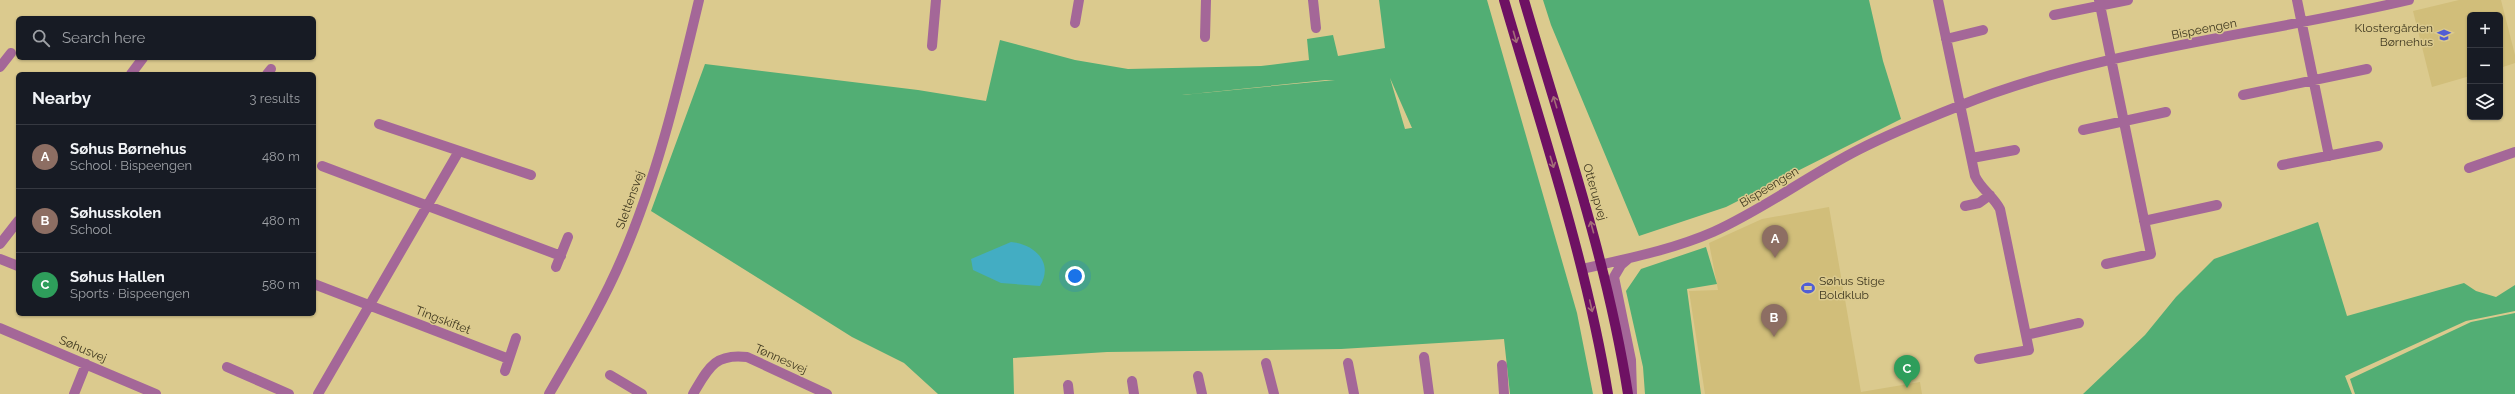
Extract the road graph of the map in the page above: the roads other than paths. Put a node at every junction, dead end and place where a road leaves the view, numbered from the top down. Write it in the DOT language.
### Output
graph roads {
  1 [pos="699,0"];
  2 [pos="936,0"];
  3 [pos="1079,0"];
  4 [pos="1206,0"];
  5 [pos="1313,0"];
  6 [pos="1504,0"];
  7 [pos="1524,0"];
  8 [pos="1938,0"];
  9 [pos="2128,0"];
  10 [pos="2296,0"];
  11 [pos="2409,0"];
  12 [pos="2099,3"];
  13 [pos="2054,15"];
  14 [pos="1075,23"];
  15 [pos="2302,23"];
  16 [pos="1316,28"];
  17 [pos="1983,30"];
  18 [pos="1205,37"];
  19 [pos="1946,38"];
  20 [pos="932,46"];
  21 [pos="11,53"];
  22 [pos="142,60"];
  23 [pos="2111,60"];
  24 [pos="0,67"];
  25 [pos="2367,69"];
  26 [pos="132,72"];
  27 [pos="2314,81"];
  28 [pos="2243,95"];
  29 [pos="1960,105"];
  30 [pos="2166,112"];
  31 [pos="2124,121"];
  32 [pos="379,124"];
  33 [pos="2083,130"];
  34 [pos="2378,146"];
  35 [pos="2015,150"];
  36 [pos="459,151"];
  37 [pos="2515,152"];
  38 [pos="2330,156"];
  39 [pos="1972,158"];
  40 [pos="2282,165"];
  41 [pos="322,166"];
  42 [pos="2469,168"];
  43 [pos="531,175"];
  44 [pos="1990,195"];
  45 [pos="428,206"];
  46 [pos="1965,206"];
  47 [pos="2217,206"];
  48 [pos="2144,221"];
  49 [pos="16,224"];
  50 [pos="568,237"];
  51 [pos="0,244"];
  52 [pos="1637,255"];
  53 [pos="560,256"];
  54 [pos="0,259"];
  55 [pos="1602,264"];
  56 [pos="2106,264"];
  57 [pos="16,265"];
  58 [pos="556,267"];
  59 [pos="1582,269"];
  60 [pos="316,285"];
  61 [pos="368,306"];
  62 [pos="2079,323"];
  63 [pos="0,328"];
  64 [pos="2026,335"];
  65 [pos="516,338"];
  66 [pos="1424,357"];
  67 [pos="509,359"];
  68 [pos="1979,359"];
  69 [pos="1266,363"];
  70 [pos="1348,363"];
  71 [pos="86,364"];
  72 [pos="1502,365"];
  73 [pos="227,367"];
  74 [pos="505,371"];
  75 [pos="610,375"];
  76 [pos="1198,376"];
  77 [pos="1132,381"];
  78 [pos="74,394"];
  79 [pos="156,394"];
  80 [pos="289,394"];
  81 [pos="318,394"];
  82 [pos="550,394"];
  83 [pos="642,394"];
  84 [pos="693,394"];
  85 [pos="827,394"];
  86 [pos="1134,394"];
  87 [pos="1202,394"];
  88 [pos="1274,394"];
  89 [pos="1354,394"];
  90 [pos="1429,394"];
  91 [pos="1504,394"];
  92 [pos="1608,394"];
  93 [pos="1628,394"];
  94 [pos="1632,394"];
  1 -- 82 [label="street, Slettensvej"];
  2 -- 20 [label="street"];
  3 -- 14 [label="street"];
  4 -- 18 [label="street"];
  5 -- 16 [label="street"];
  6 -- 59 [label="main road, one-way"];
  55 -- 7 [label="main road, Otterupvej, one-way"];
  8 -- 19 [label="street"];
  9 -- 12 [label="street"];
  10 -- 15 [label="street"];
  11 -- 15 [label="street, Bispeengen"];
  12 -- 13 [label="street"];
  12 -- 23 [label="street"];
  15 -- 23 [label="street, Bispeengen"];
  15 -- 27 [label="street"];
  17 -- 19 [label="street"];
  19 -- 29 [label="street"];
  21 -- 24 [label="street"];
  22 -- 26 [label="street"];
  23 -- 29 [label="street, Bispeengen"];
  23 -- 31 [label="street"];
  25 -- 27 [label="street"];
  27 -- 28 [label="street"];
  27 -- 38 [label="street"];
  29 -- 39 [label="street"];
  29 -- 52 [label="street, Bispeengen"];
  30 -- 31 [label="street"];
  31 -- 33 [label="street"];
  31 -- 48 [label="street"];
  32 -- 36 [label="street"];
  34 -- 38 [label="street"];
  35 -- 39 [label="street"];
  36 -- 43 [label="street"];
  36 -- 45 [label="street"];
  37 -- 42 [label="street"];
  38 -- 40 [label="street"];
  39 -- 44 [label="street"];
  41 -- 45 [label="street"];
  44 -- 46 [label="street"];
  44 -- 64 [label="street"];
  45 -- 53 [label="street"];
  45 -- 61 [label="street"];
  47 -- 48 [label="street"];
  48 -- 56 [label="street"];
  49 -- 51 [label="street"];
  50 -- 53 [label="street"];
  52 -- 55 [label="street, Bispeengen"];
  52 -- 94 [label="street"];
  53 -- 58 [label="street"];
  54 -- 57 [label="street"];
  55 -- 59 [label="street, Bispeengen"];
  55 -- 93 [label="main road, Otterupvej"];
  59 -- 92 [label="main road, one-way"];
  60 -- 61 [label="street, Tingskiftet"];
  61 -- 67 [label="street, Tingskiftet"];
  61 -- 81 [label="street"];
  62 -- 64 [label="street"];
  63 -- 71 [label="street, Søhusvej"];
  64 -- 68 [label="street"];
  65 -- 67 [label="street"];
  66 -- 90 [label="street"];
  67 -- 74 [label="street"];
  69 -- 88 [label="street"];
  70 -- 89 [label="street"];
  71 -- 78 [label="street"];
  71 -- 79 [label="street, Søhusvej"];
  72 -- 91 [label="street"];
  73 -- 80 [label="street"];
  75 -- 83 [label="street"];
  76 -- 87 [label="street"];
  77 -- 86 [label="street"];
  84 -- 85 [label="street, Tønnesvej"];
}
